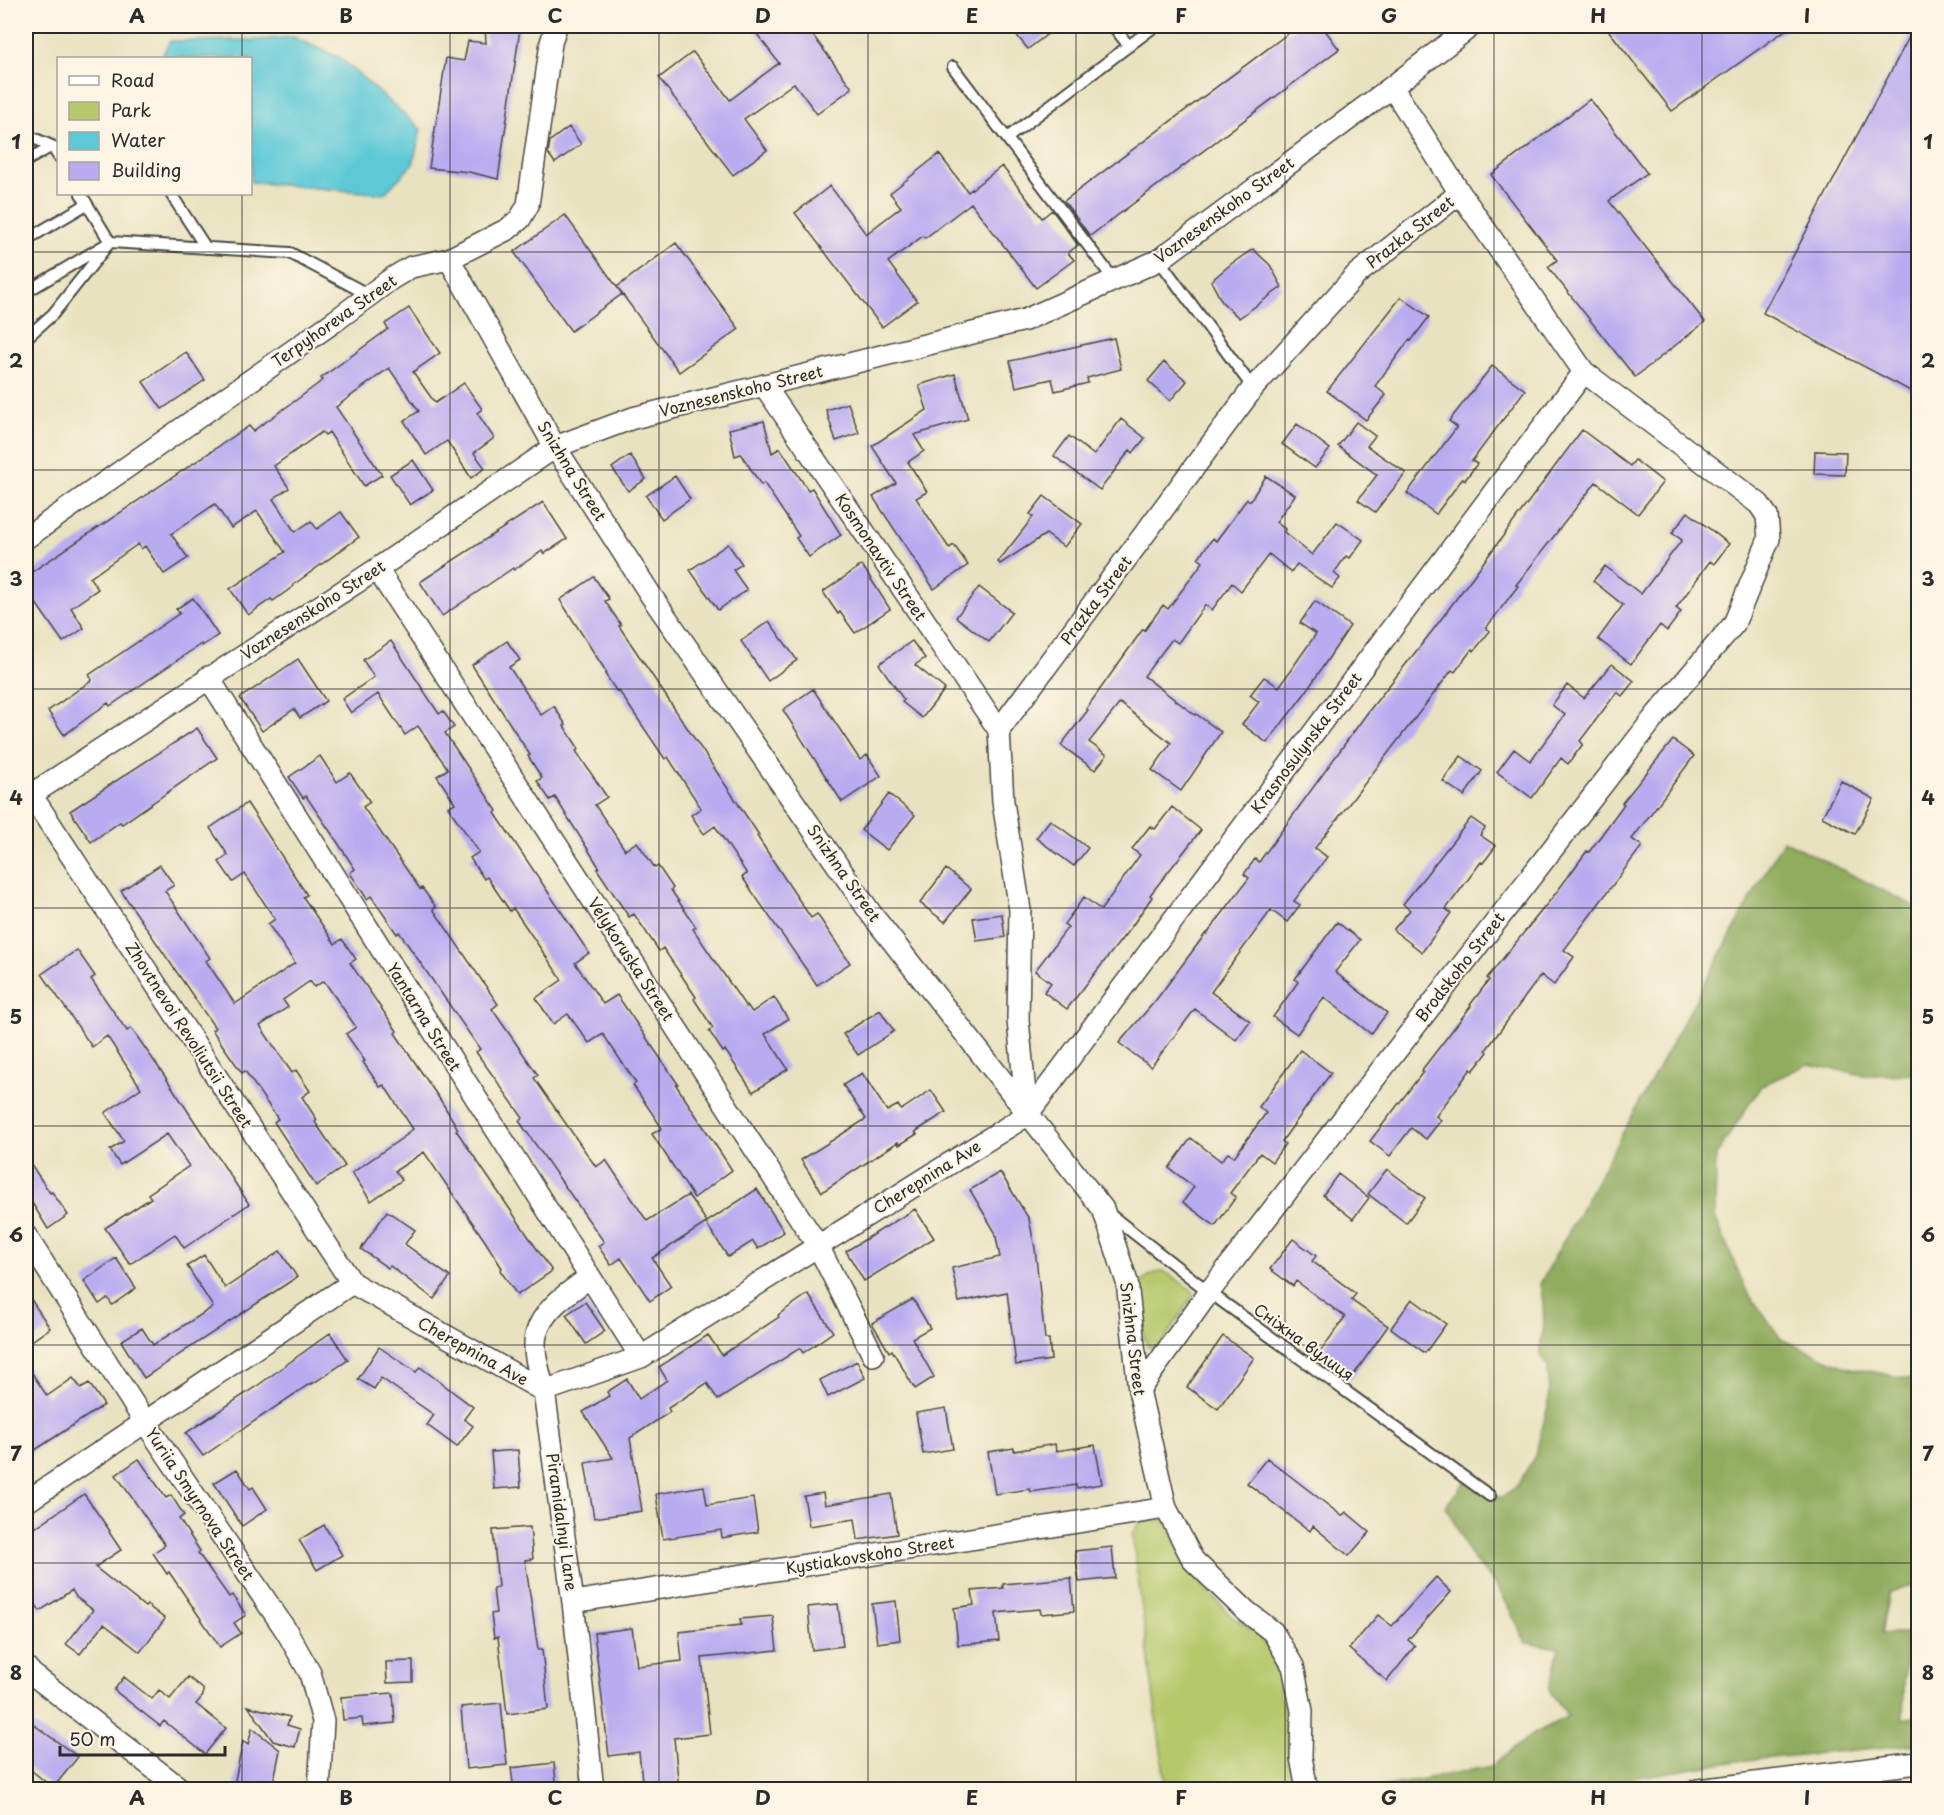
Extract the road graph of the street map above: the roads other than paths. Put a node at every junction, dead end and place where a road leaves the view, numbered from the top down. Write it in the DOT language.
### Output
graph roads {
  1 [pos="556,26"];
  2 [pos="1113,26"];
  3 [pos="1155,26"];
  4 [pos="1471,26"];
  5 [pos="1129,46"];
  6 [pos="953,67"];
  7 [pos="1392,87"];
  8 [pos="26,135"];
  9 [pos="1007,138"];
  10 [pos="52,146"];
  11 [pos="57,154"];
  12 [pos="26,161"];
  13 [pos="1460,193"];
  14 [pos="82,195"];
  15 [pos="172,195"];
  16 [pos="87,204"];
  17 [pos="26,240"];
  18 [pos="110,242"];
  19 [pos="206,248"];
  20 [pos="449,259"];
  21 [pos="1159,260"];
  22 [pos="1114,280"];
  23 [pos="26,292"];
  24 [pos="369,295"];
  25 [pos="26,338"];
  26 [pos="1584,372"];
  27 [pos="764,385"];
  28 [pos="1253,388"];
  29 [pos="555,447"];
  30 [pos="26,538"];
  31 [pos="377,568"];
  32 [pos="208,677"];
  33 [pos="999,730"];
  34 [pos="27,793"];
  35 [pos="1027,1115"];
  36 [pos="1103,1209"];
  37 [pos="26,1236"];
  38 [pos="818,1246"];
  39 [pos="590,1276"];
  40 [pos="352,1283"];
  41 [pos="1209,1292"];
  42 [pos="873,1355"];
  43 [pos="641,1357"];
  44 [pos="1138,1390"];
  45 [pos="544,1391"];
  46 [pos="145,1422"];
  47 [pos="1490,1496"];
  48 [pos="26,1502"];
  49 [pos="1166,1508"];
  50 [pos="573,1602"];
  51 [pos="26,1667"];
  52 [pos="1918,1762"];
  53 [pos="182,1790"];
  54 [pos="319,1790"];
  55 [pos="593,1790"];
  56 [pos="1307,1790"];
  57 [pos="1698,1790"];
  1 -- 20 [label="street, Terpyhoreva Street"];
  2 -- 5 [label="lane"];
  3 -- 5 [label="lane"];
  4 -- 7 [label="street, Voznesenskoho Street"];
  5 -- 9 [label="lane"];
  6 -- 9 [label="lane"];
  7 -- 13 [label="street"];
  7 -- 21 [label="street, Voznesenskoho Street"];
  8 -- 10 [label="lane"];
  9 -- 22 [label="lane"];
  10 -- 11 [label="lane"];
  10 -- 12 [label="lane"];
  13 -- 26 [label="street"];
  13 -- 28 [label="street, Prazka Street"];
  14 -- 16 [label="lane"];
  15 -- 19 [label="lane"];
  16 -- 17 [label="lane"];
  16 -- 18 [label="lane"];
  18 -- 19 [label="lane"];
  18 -- 23 [label="lane"];
  18 -- 25 [label="lane"];
  19 -- 24 [label="lane"];
  20 -- 24 [label="street, Terpyhoreva Street"];
  20 -- 29 [label="street, Snizhna Street"];
  21 -- 22 [label="street, Voznesenskoho Street"];
  21 -- 28 [label="lane"];
  22 -- 27 [label="street, Voznesenskoho Street"];
  24 -- 30 [label="street, Terpyhoreva Street"];
  26 -- 35 [label="street, Krasnosulynska Street"];
  26 -- 41 [label="street, Brodskoho Street"];
  27 -- 29 [label="street, Voznesenskoho Street"];
  27 -- 33 [label="street, Kosmonavtiv Street"];
  28 -- 33 [label="street, Prazka Street"];
  29 -- 31 [label="street, Voznesenskoho Street"];
  29 -- 35 [label="street, Snizhna Street"];
  31 -- 32 [label="street, Voznesenskoho Street"];
  31 -- 38 [label="street, Velykoruska Street"];
  32 -- 34 [label="street, Voznesenskoho Street"];
  32 -- 39 [label="street, Yantarna Street"];
  33 -- 35 [label="street"];
  34 -- 40 [label="street, Zhovtnevoi Revoliutsii Street"];
  35 -- 36 [label="street, Snizhna Street"];
  35 -- 38 [label="street, Cherepnina Ave"];
  36 -- 41 [label="lane, Сніжна вулиця"];
  36 -- 44 [label="street, Snizhna Street"];
  37 -- 46 [label="street, Yuriia Smyrnova Street"];
  38 -- 42 [label="street, Velykoruska Street"];
  38 -- 43 [label="street, Cherepnina Ave"];
  39 -- 43 [label="street, Yantarna Street"];
  39 -- 45 [label="street, Piramidalnyi Lane"];
  40 -- 45 [label="street, Cherepnina Ave"];
  40 -- 46 [label="street"];
  41 -- 44 [label="street, Brodskoho Street"];
  41 -- 47 [label="lane, Сніжна вулиця"];
  43 -- 45 [label="street, Cherepnina Ave"];
  44 -- 49 [label="street, Snizhna Street"];
  45 -- 50 [label="street, Piramidalnyi Lane"];
  46 -- 48 [label="street"];
  46 -- 54 [label="street, Yuriia Smyrnova Street"];
  49 -- 50 [label="street, Kystiakovskoho Street"];
  49 -- 56 [label="street, Snizhna Street"];
  50 -- 55 [label="street, Piramidalnyi Lane"];
  51 -- 53 [label="street"];
  52 -- 57 [label="street"];
}
